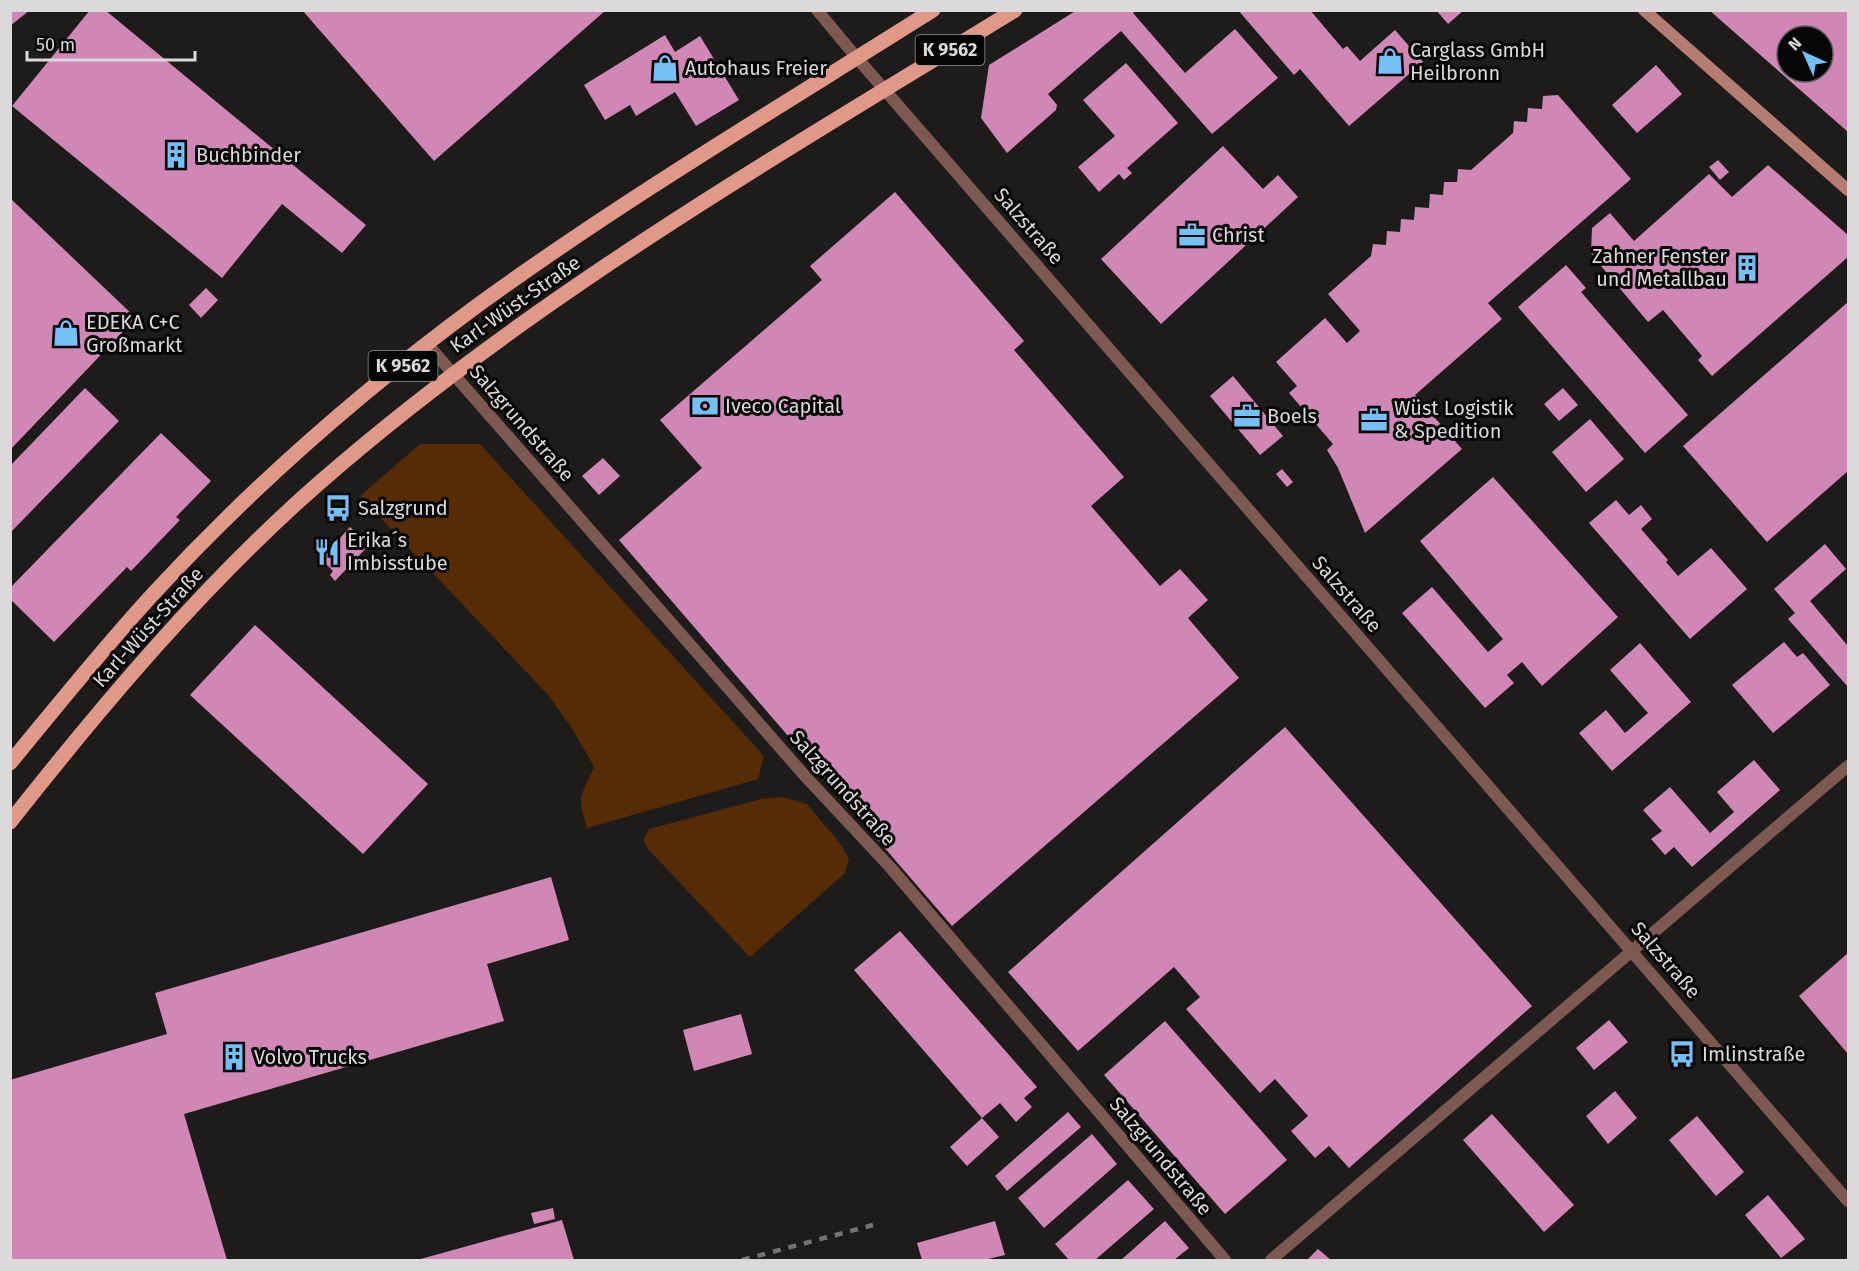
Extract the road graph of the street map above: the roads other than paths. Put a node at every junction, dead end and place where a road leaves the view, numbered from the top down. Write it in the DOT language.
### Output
graph roads {
  1 [pos="817,10"];
  2 [pos="933,10"];
  3 [pos="1015,10"];
  4 [pos="1644,10"];
  5 [pos="857,58"];
  6 [pos="885,90"];
  7 [pos="1848,190"];
  8 [pos="428,345"];
  9 [pos="453,374"];
  10 [pos="10,763"];
  11 [pos="1848,766"];
  12 [pos="10,822"];
  13 [pos="1632,951"];
  14 [pos="1848,1201"];
  15 [pos="1225,1260"];
  16 [pos="1271,1260"];
  1 -- 5 [label="street, Salzstraße"];
  2 -- 5 [label="main road, Karl-Wüst-Straße / K 9562"];
  3 -- 6 [label="main road, Karl-Wüst-Straße / K 9562"];
  4 -- 7 [label="main road"];
  5 -- 6 [label="street, Salzstraße"];
  5 -- 8 [label="main road, Karl-Wüst-Straße / K 9562"];
  6 -- 9 [label="main road, Karl-Wüst-Straße / K 9562"];
  6 -- 13 [label="street, Salzstraße"];
  8 -- 9 [label="street, Salzgrundstraße"];
  8 -- 10 [label="main road, Karl-Wüst-Straße / K 9562"];
  9 -- 12 [label="main road, Karl-Wüst-Straße / K 9562"];
  9 -- 15 [label="street, Salzgrundstraße"];
  11 -- 13 [label="street"];
  13 -- 14 [label="street, Salzstraße"];
  13 -- 16 [label="street"];
}
